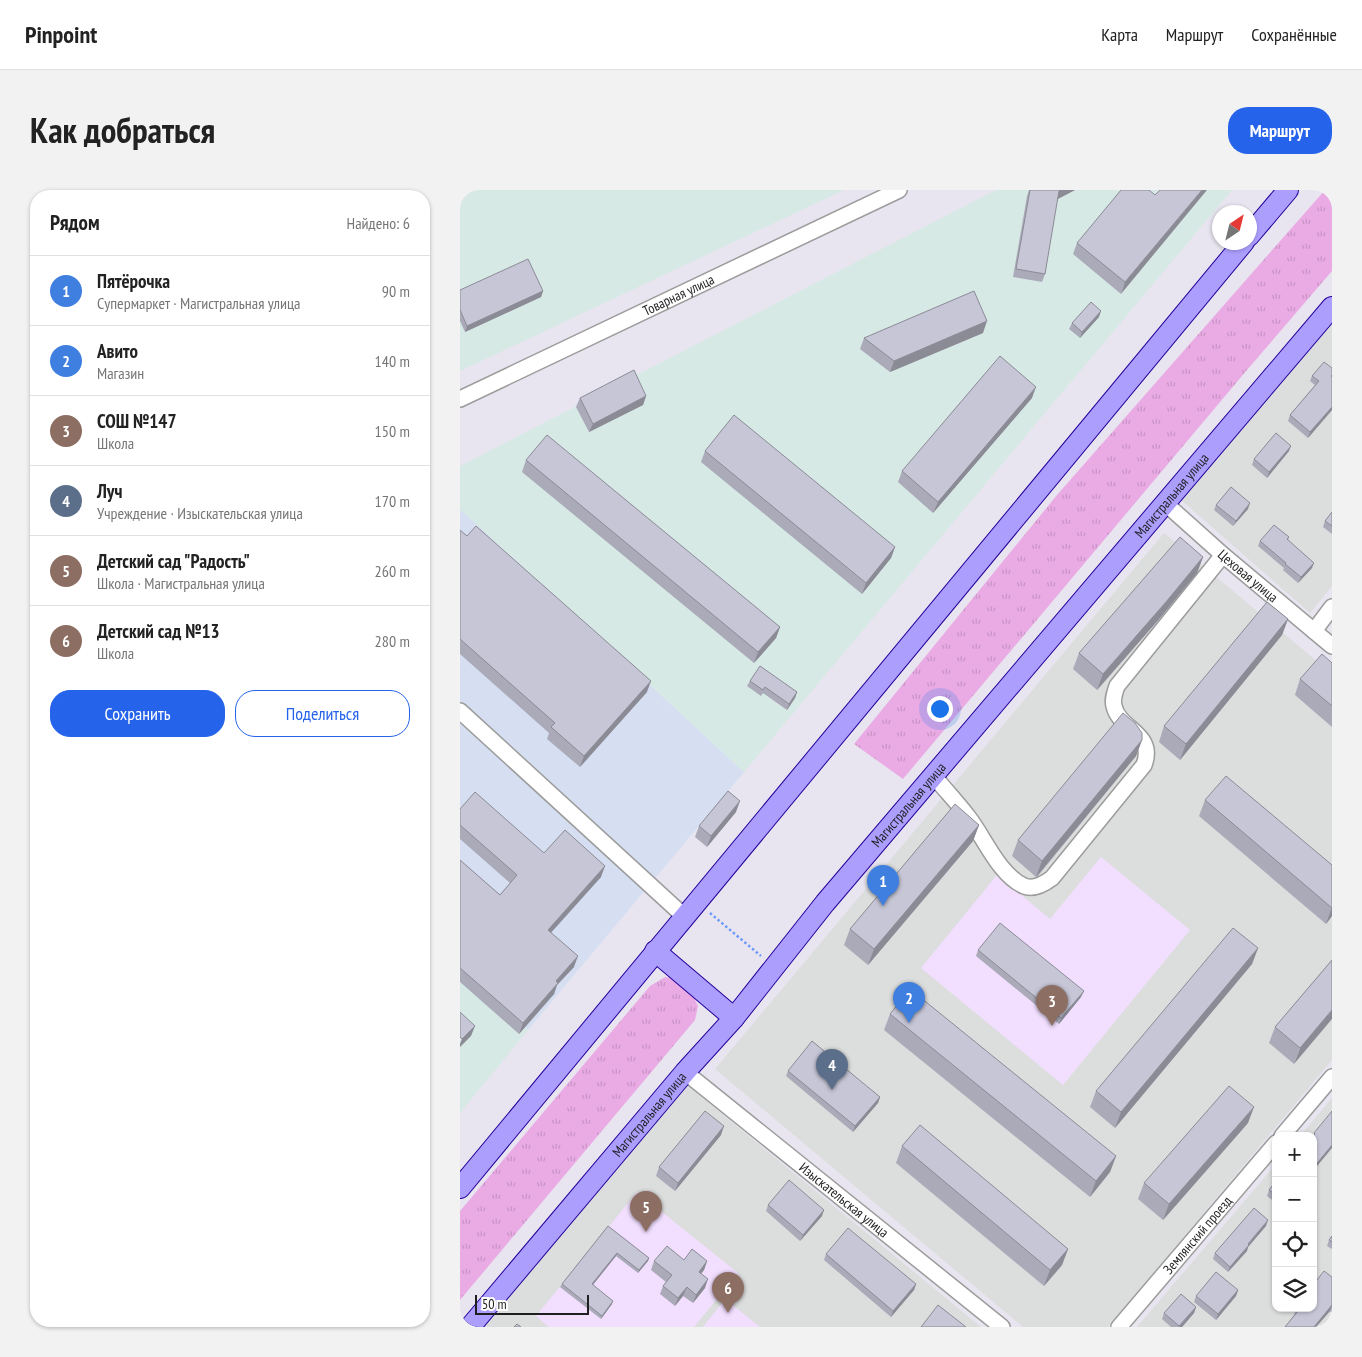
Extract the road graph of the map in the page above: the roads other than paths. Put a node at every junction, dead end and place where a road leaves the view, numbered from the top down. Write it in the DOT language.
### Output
graph roads {
  1 [pos="899,190"];
  2 [pos="1288,190"];
  3 [pos="1257,228"];
  4 [pos="1237,250"];
  5 [pos="1332,307"];
  6 [pos="460,399"];
  7 [pos="1166,504"];
  8 [pos="1223,555"];
  9 [pos="1332,607"];
  10 [pos="1314,631"];
  11 [pos="1332,646"];
  12 [pos="460,712"];
  13 [pos="934,776"];
  14 [pos="691,909"];
  15 [pos="656,951"];
  16 [pos="734,1018"];
  17 [pos="685,1072"];
  18 [pos="1332,1077"];
  19 [pos="1285,1132"];
  20 [pos="1272,1148"];
  21 [pos="460,1188"];
  22 [pos="470,1327"];
  23 [pos="1002,1327"];
  24 [pos="1119,1327"];
  1 -- 6 [label="street, Товарная улица"];
  2 -- 3 [label="main road"];
  4 -- 14 [label="main road"];
  5 -- 7 [label="main road, Магистральная улица"];
  7 -- 8 [label="street, Цеховая улица"];
  7 -- 13 [label="main road, Магистральная улица"];
  8 -- 10 [label="street, Цеховая улица"];
  8 -- 13 [label="street"];
  9 -- 10 [label="street"];
  10 -- 11 [label="street, Цеховая улица"];
  12 -- 14 [label="street"];
  13 -- 16 [label="main road, Магистральная улица"];
  14 -- 15 [label="main road"];
  15 -- 16 [label="main road"];
  15 -- 21 [label="main road"];
  16 -- 17 [label="main road, Магистральная улица"];
  17 -- 22 [label="main road, Магистральная улица"];
  17 -- 23 [label="street, Изыскательская улица"];
  18 -- 19 [label="street"];
  20 -- 24 [label="street, Землянский проезд"];
}
